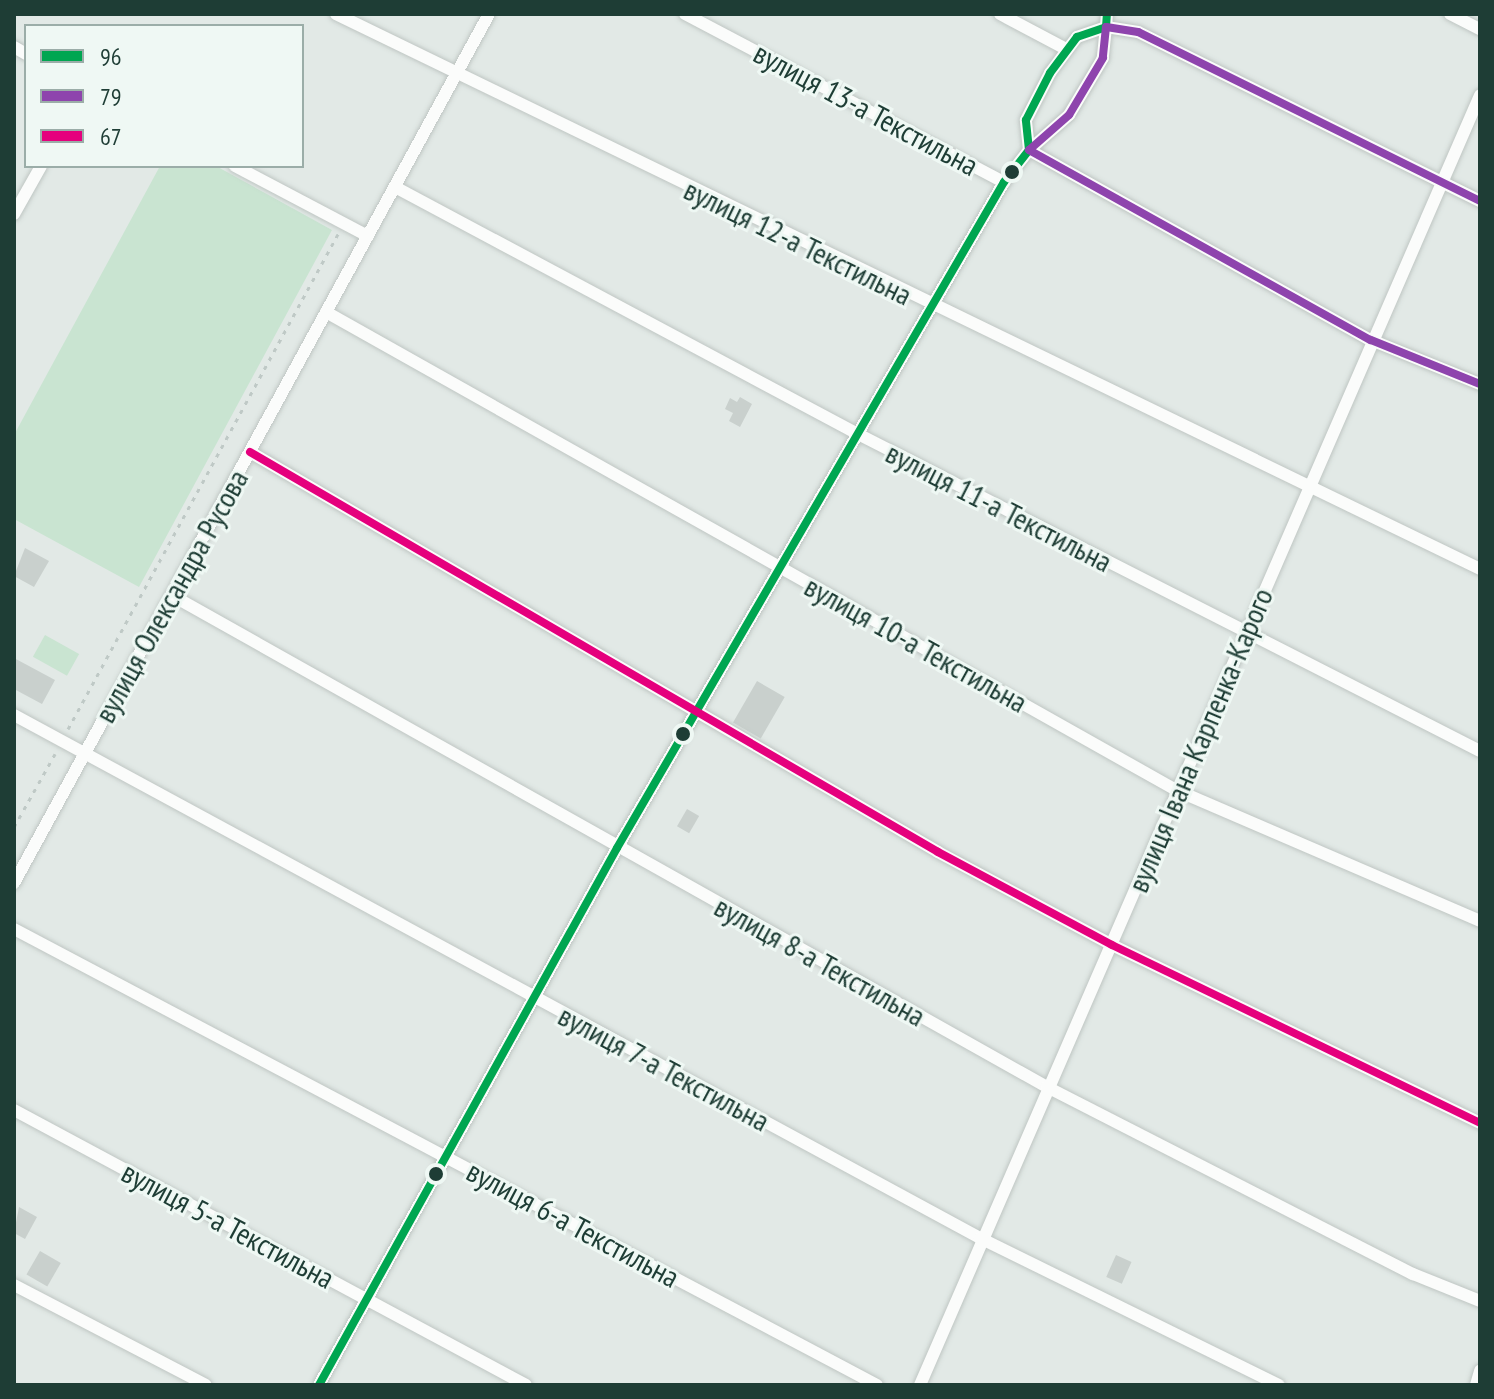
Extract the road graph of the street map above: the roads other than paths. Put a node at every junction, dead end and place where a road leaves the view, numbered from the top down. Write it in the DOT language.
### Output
graph roads {
  1 [pos="336,14"];
  2 [pos="489,14"];
  3 [pos="685,14"];
  4 [pos="1000,14"];
  5 [pos="1450,14"];
  6 [pos="1106,21"];
  7 [pos="1480,29"];
  8 [pos="1066,49"];
  9 [pos="456,75"];
  10 [pos="1480,95"];
  11 [pos="1029,150"];
  12 [pos="40,168"];
  13 [pos="239,168"];
  14 [pos="1004,182"];
  15 [pos="1441,186"];
  16 [pos="395,187"];
  17 [pos="1480,201"];
  18 [pos="14,214"];
  19 [pos="368,236"];
  20 [pos="931,307"];
  21 [pos="326,312"];
  22 [pos="1371,340"];
  23 [pos="1480,384"];
  24 [pos="856,433"];
  25 [pos="250,452"];
  26 [pos="1310,487"];
  27 [pos="781,568"];
  28 [pos="1480,569"];
  29 [pos="173,596"];
  30 [pos="1245,635"];
  31 [pos="699,712"];
  32 [pos="14,715"];
  33 [pos="1480,751"];
  34 [pos="85,754"];
  35 [pos="1176,790"];
  36 [pos="617,848"];
  37 [pos="14,883"];
  38 [pos="1480,921"];
  39 [pos="14,929"];
  40 [pos="1112,945"];
  41 [pos="535,999"];
  42 [pos="1047,1087"];
  43 [pos="14,1110"];
  44 [pos="1480,1123"];
  45 [pos="446,1157"];
  46 [pos="980,1238"];
  47 [pos="14,1285"];
  48 [pos="368,1300"];
  49 [pos="1480,1301"];
  50 [pos="1480,1371"];
  51 [pos="206,1385"];
  52 [pos="319,1385"];
  53 [pos="526,1385"];
  54 [pos="877,1385"];
  55 [pos="920,1385"];
  56 [pos="1279,1385"];
  57 [pos="1476,1385"];
  1 -- 9 [label="street, вулиця 12-а Текстильна"];
  2 -- 9 [label="street, вулиця Олександра Русова"];
  3 -- 14 [label="street, вулиця 13-а Текстильна"];
  4 -- 8 [label="street"];
  5 -- 7 [label="street"];
  6 -- 8 [label="street"];
  6 -- 11 [label="street"];
  6 -- 15 [label="street"];
  8 -- 11 [label="street"];
  9 -- 16 [label="street, вулиця Олександра Русова"];
  9 -- 20 [label="street, вулиця 12-а Текстильна"];
  10 -- 15 [label="street, вулиця Івана Карпенка-Карого"];
  11 -- 14 [label="street"];
  11 -- 22 [label="street, вулиця 13-а Текстильна"];
  12 -- 18 [label="street"];
  13 -- 19 [label="street"];
  14 -- 20 [label="street"];
  15 -- 17 [label="street"];
  15 -- 22 [label="street, вулиця Івана Карпенка-Карого"];
  16 -- 19 [label="street, вулиця Олександра Русова"];
  16 -- 24 [label="street, вулиця 11-а Текстильна"];
  19 -- 21 [label="street, вулиця Олександра Русова"];
  20 -- 24 [label="street"];
  20 -- 26 [label="street, вулиця 12-а Текстильна"];
  21 -- 25 [label="street, вулиця Олександра Русова"];
  21 -- 27 [label="street, вулиця 10-а Текстильна"];
  22 -- 23 [label="street, вулиця 13-а Текстильна"];
  22 -- 26 [label="street, вулиця Івана Карпенка-Карого"];
  24 -- 27 [label="street"];
  24 -- 30 [label="street, вулиця 11-а Текстильна"];
  25 -- 29 [label="street, вулиця Олександра Русова"];
  25 -- 31 [label="street"];
  26 -- 28 [label="street, вулиця 12-а Текстильна"];
  26 -- 30 [label="street, вулиця Івана Карпенка-Карого"];
  27 -- 31 [label="street"];
  27 -- 35 [label="street, вулиця 10-а Текстильна"];
  29 -- 34 [label="street, вулиця Олександра Русова"];
  29 -- 36 [label="street, вулиця 8-а Текстильна"];
  30 -- 33 [label="street, вулиця 11-а Текстильна"];
  30 -- 35 [label="street, вулиця Івана Карпенка-Карого"];
  31 -- 36 [label="street"];
  31 -- 40 [label="street"];
  32 -- 34 [label="street, вулиця 7-а Текстильна"];
  34 -- 37 [label="street, вулиця Олександра Русова"];
  34 -- 41 [label="street, вулиця 7-а Текстильна"];
  35 -- 38 [label="street, вулиця 10-а Текстильна"];
  35 -- 40 [label="street, вулиця Івана Карпенка-Карого"];
  36 -- 41 [label="street"];
  36 -- 42 [label="street, вулиця 8-а Текстильна"];
  39 -- 45 [label="street, вулиця 6-а Текстильна"];
  40 -- 42 [label="street, вулиця Івана Карпенка-Карого"];
  40 -- 44 [label="street"];
  41 -- 45 [label="street"];
  41 -- 46 [label="street, вулиця 7-а Текстильна"];
  42 -- 46 [label="street, вулиця Івана Карпенка-Карого"];
  42 -- 49 [label="street, вулиця 8-а Текстильна"];
  43 -- 48 [label="street, вулиця 5-а Текстильна"];
  45 -- 48 [label="street"];
  45 -- 54 [label="street, вулиця 6-а Текстильна"];
  46 -- 55 [label="street, вулиця Івана Карпенка-Карого"];
  46 -- 56 [label="street, вулиця 7-а Текстильна"];
  47 -- 51 [label="street"];
  48 -- 52 [label="street"];
  48 -- 53 [label="street, вулиця 5-а Текстильна"];
  50 -- 57 [label="street"];
}
